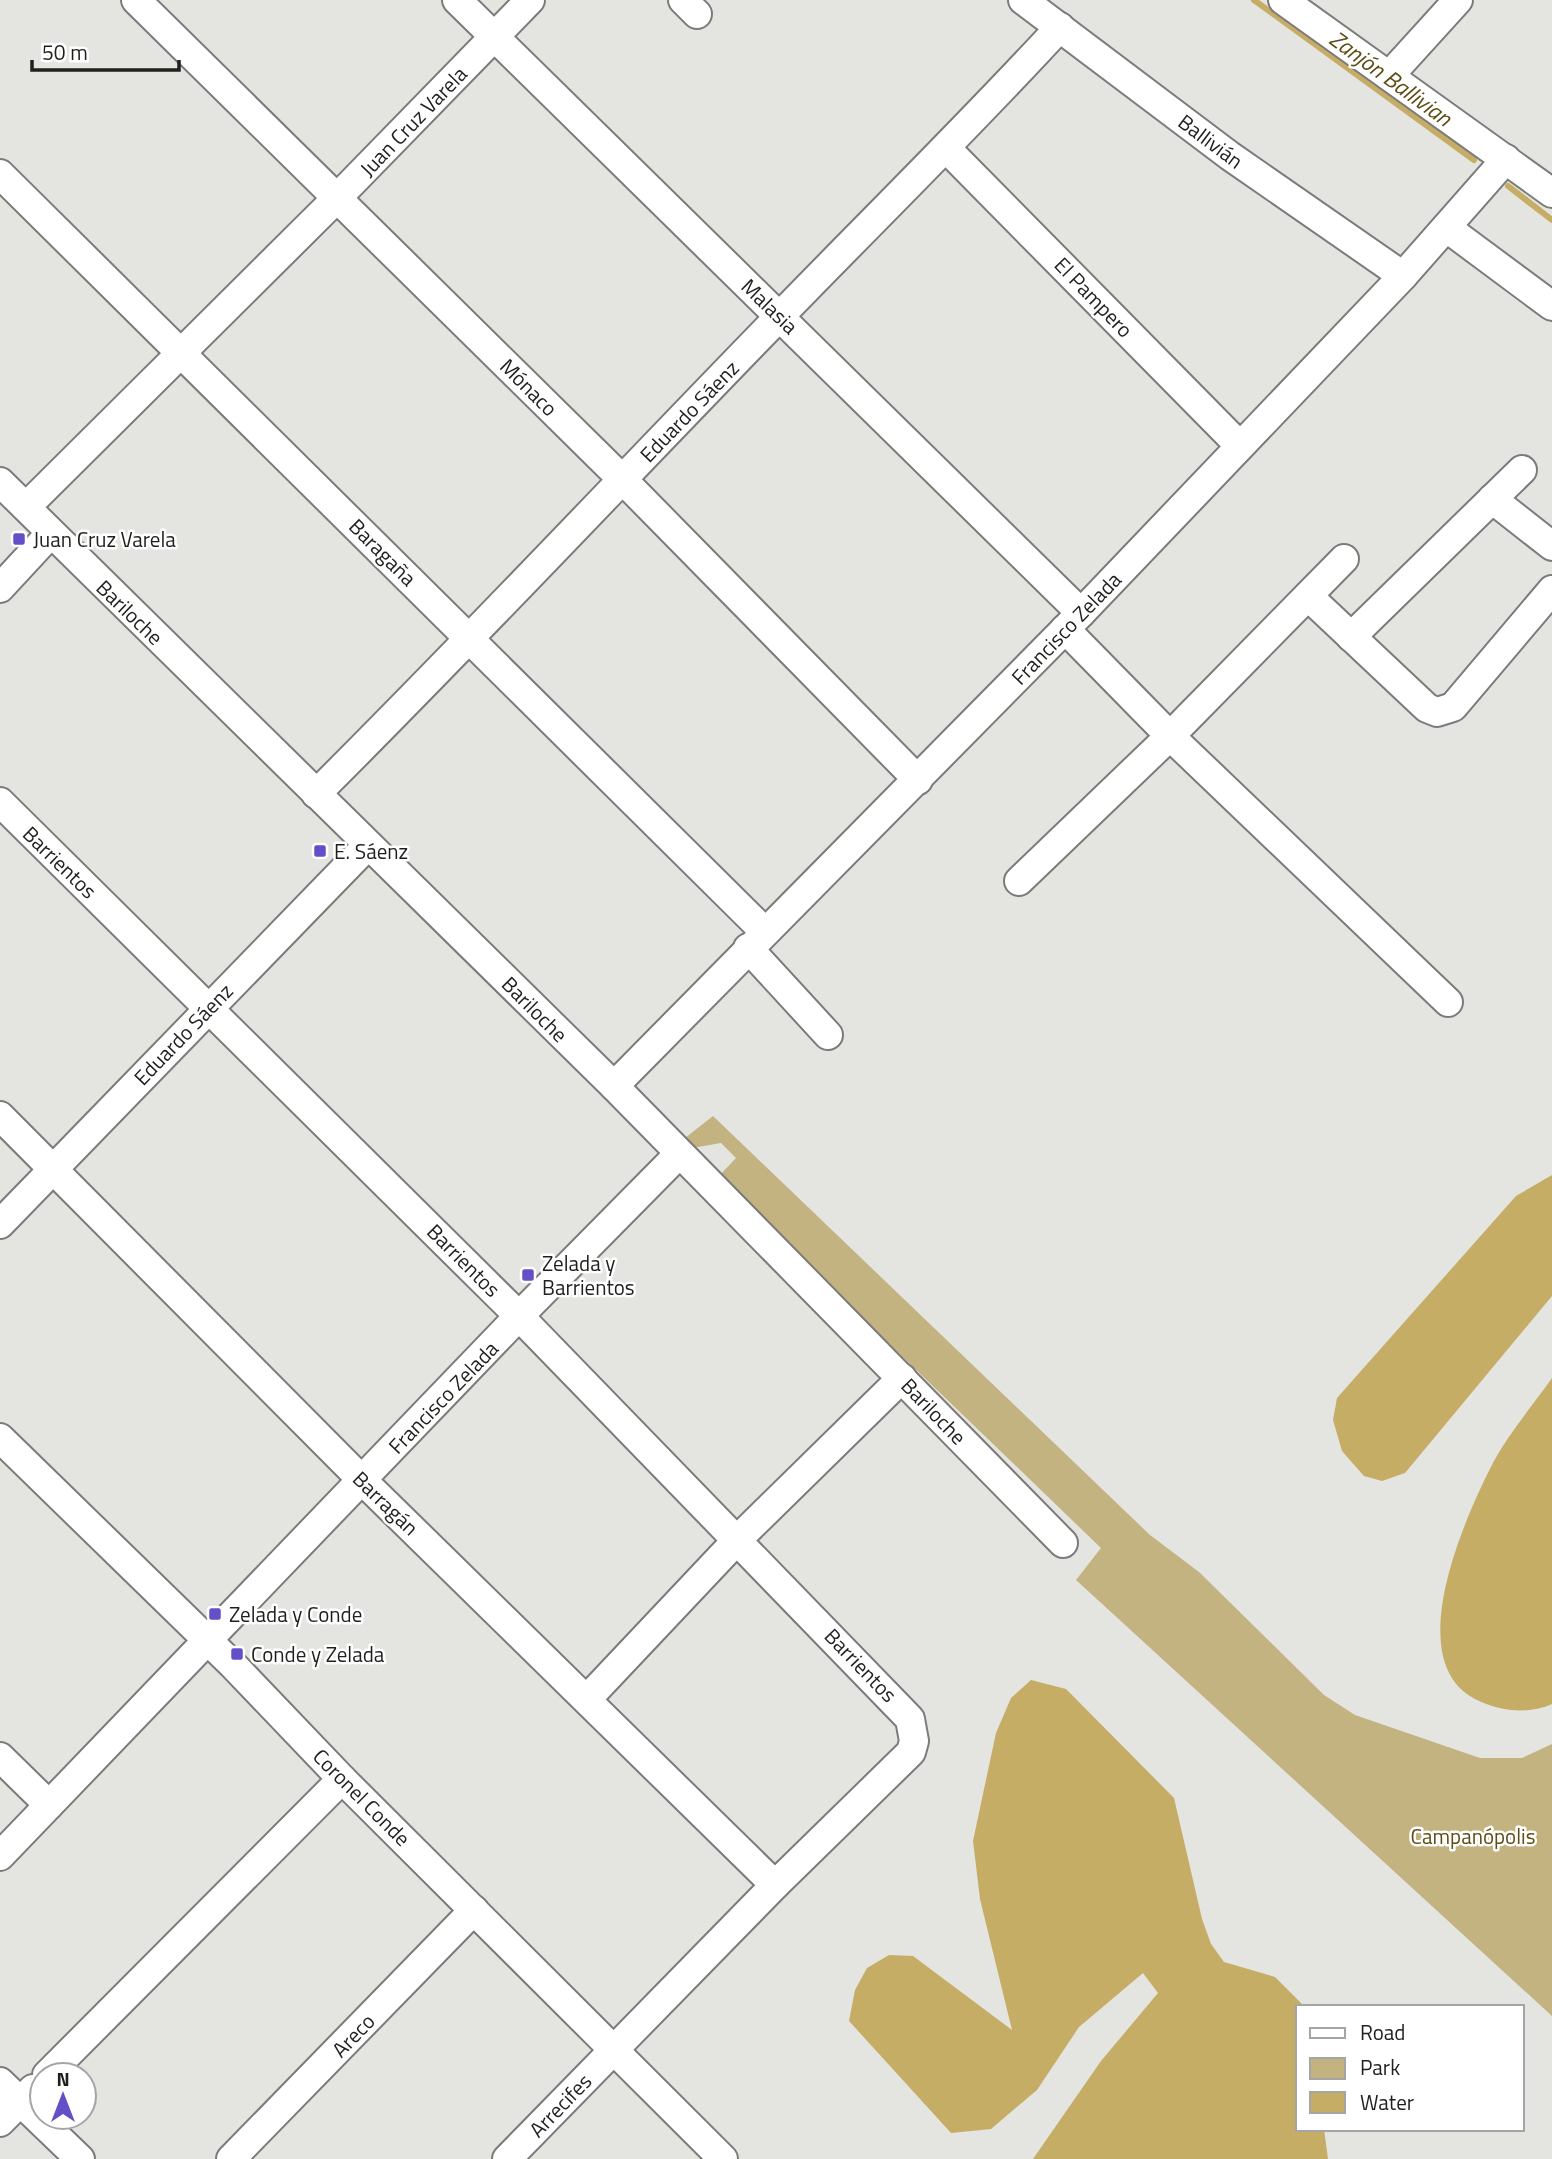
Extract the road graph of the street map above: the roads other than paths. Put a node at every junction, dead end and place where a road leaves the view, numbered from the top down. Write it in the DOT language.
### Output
graph roads {
  1 [pos="136,0"];
  2 [pos="457,0"];
  3 [pos="530,0"];
  4 [pos="1023,0"];
  5 [pos="1283,0"];
  6 [pos="1458,0"];
  7 [pos="1060,27"];
  8 [pos="495,37"];
  9 [pos="1389,76"];
  10 [pos="947,149"];
  11 [pos="1506,159"];
  12 [pos="0,174"];
  13 [pos="1552,193"];
  14 [pos="337,198"];
  15 [pos="1447,228"];
  16 [pos="1403,276"];
  17 [pos="1552,306"];
  18 [pos="780,315"];
  19 [pos="182,352"];
  20 [pos="1240,446"];
  21 [pos="1522,470"];
  22 [pos="623,480"];
  23 [pos="0,482"];
  24 [pos="1492,499"];
  25 [pos="26,507"];
  26 [pos="50,534"];
  27 [pos="1552,546"];
  28 [pos="1344,559"];
  29 [pos="0,587"];
  30 [pos="1552,590"];
  31 [pos="1308,596"];
  32 [pos="1073,621"];
  33 [pos="1351,637"];
  34 [pos="471,640"];
  35 [pos="1170,736"];
  36 [pos="918,780"];
  37 [pos="316,794"];
  38 [pos="0,803"];
  39 [pos="368,845"];
  40 [pos="1019,881"];
  41 [pos="756,939"];
  42 [pos="1448,1002"];
  43 [pos="209,1007"];
  44 [pos="828,1035"];
  45 [pos="614,1086"];
  46 [pos="0,1116"];
  47 [pos="679,1154"];
  48 [pos="53,1168"];
  49 [pos="0,1224"];
  50 [pos="519,1315"];
  51 [pos="902,1378"];
  52 [pos="0,1437"];
  53 [pos="362,1480"];
  54 [pos="738,1539"];
  55 [pos="1063,1542"];
  56 [pos="208,1642"];
  57 [pos="588,1698"];
  58 [pos="914,1729"];
  59 [pos="0,1757"];
  60 [pos="342,1779"];
  61 [pos="49,1805"];
  62 [pos="0,1856"];
  63 [pos="775,1885"];
  64 [pos="474,1910"];
  65 [pos="613,2050"];
  66 [pos="61,2061"];
  67 [pos="0,2082"];
  68 [pos="28,2094"];
  69 [pos="20,2102"];
  70 [pos="0,2122"];
  71 [pos="80,2159"];
  72 [pos="232,2159"];
  73 [pos="507,2159"];
  74 [pos="723,2159"];
  1 -- 14 [label="street, Mónaco"];
  2 -- 8 [label="street, Malasia"];
  3 -- 8 [label="street, Juan Cruz Varela"];
  4 -- 7 [label="street, Ballivián"];
  5 -- 9 [label="street"];
  6 -- 9 [label="street"];
  7 -- 10 [label="street, Eduardo Sáenz"];
  7 -- 16 [label="street, Ballivián"];
  8 -- 14 [label="street, Juan Cruz Varela"];
  8 -- 18 [label="street, Malasia"];
  9 -- 11 [label="street"];
  10 -- 18 [label="street, Eduardo Sáenz"];
  10 -- 20 [label="street, El Pampero"];
  11 -- 13 [label="street"];
  11 -- 15 [label="street, Francisco Zelada"];
  12 -- 19 [label="street, Baragaña"];
  14 -- 19 [label="street, Juan Cruz Varela"];
  14 -- 22 [label="street, Mónaco"];
  15 -- 16 [label="street, Francisco Zelada"];
  15 -- 17 [label="street"];
  16 -- 20 [label="street, Francisco Zelada"];
  18 -- 22 [label="street, Eduardo Sáenz"];
  18 -- 32 [label="street, Malasia"];
  19 -- 25 [label="street, Juan Cruz Varela"];
  19 -- 34 [label="street, Baragaña"];
  20 -- 32 [label="street, Francisco Zelada"];
  21 -- 24 [label="street"];
  22 -- 34 [label="street, Eduardo Sáenz"];
  22 -- 36 [label="street, Mónaco"];
  23 -- 25 [label="street, Bariloche"];
  24 -- 27 [label="street"];
  24 -- 33 [label="street"];
  25 -- 26 [label="street, Bariloche"];
  26 -- 29 [label="street"];
  26 -- 37 [label="street, Bariloche"];
  28 -- 31 [label="street"];
  30 -- 33 [label="street"];
  31 -- 33 [label="street"];
  31 -- 35 [label="street"];
  32 -- 35 [label="street, Malasia"];
  32 -- 36 [label="street, Francisco Zelada"];
  34 -- 37 [label="street, Eduardo Sáenz"];
  34 -- 41 [label="street, Baragaña"];
  35 -- 40 [label="street"];
  35 -- 42 [label="street, Malasia"];
  36 -- 41 [label="street, Francisco Zelada"];
  37 -- 39 [label="street, Bariloche"];
  38 -- 43 [label="street, Barrientos"];
  39 -- 43 [label="street, Eduardo Sáenz"];
  39 -- 45 [label="street, Bariloche"];
  41 -- 44 [label="street, Baragaña"];
  41 -- 45 [label="street, Francisco Zelada"];
  43 -- 48 [label="street, Eduardo Sáenz"];
  43 -- 50 [label="street, Barrientos"];
  45 -- 47 [label="street, Bariloche"];
  46 -- 48 [label="street, Barragán"];
  47 -- 50 [label="street, Francisco Zelada"];
  47 -- 51 [label="street, Bariloche"];
  48 -- 49 [label="street, Eduardo Sáenz"];
  48 -- 53 [label="street, Barragán"];
  50 -- 53 [label="street, Francisco Zelada"];
  50 -- 54 [label="street, Barrientos"];
  51 -- 54 [label="street"];
  51 -- 55 [label="street, Bariloche"];
  52 -- 56 [label="street, Coronel Conde"];
  53 -- 56 [label="street, Francisco Zelada"];
  53 -- 57 [label="street, Barragán"];
  54 -- 57 [label="street"];
  54 -- 58 [label="street, Barrientos"];
  56 -- 60 [label="street, Coronel Conde"];
  56 -- 61 [label="street, Francisco Zelada"];
  57 -- 63 [label="street, Barragán"];
  58 -- 63 [label="street, Arrecifes"];
  59 -- 61 [label="street"];
  60 -- 64 [label="street, Coronel Conde"];
  60 -- 66 [label="street"];
  61 -- 62 [label="street, Francisco Zelada"];
  63 -- 65 [label="street, Arrecifes"];
  64 -- 65 [label="street, Coronel Conde"];
  64 -- 72 [label="street, Areco"];
  65 -- 73 [label="street, Arrecifes"];
  65 -- 74 [label="street, Coronel Conde"];
  67 -- 69 [label="street"];
  68 -- 69 [label="street"];
  69 -- 70 [label="street"];
  69 -- 71 [label="street"];
}
